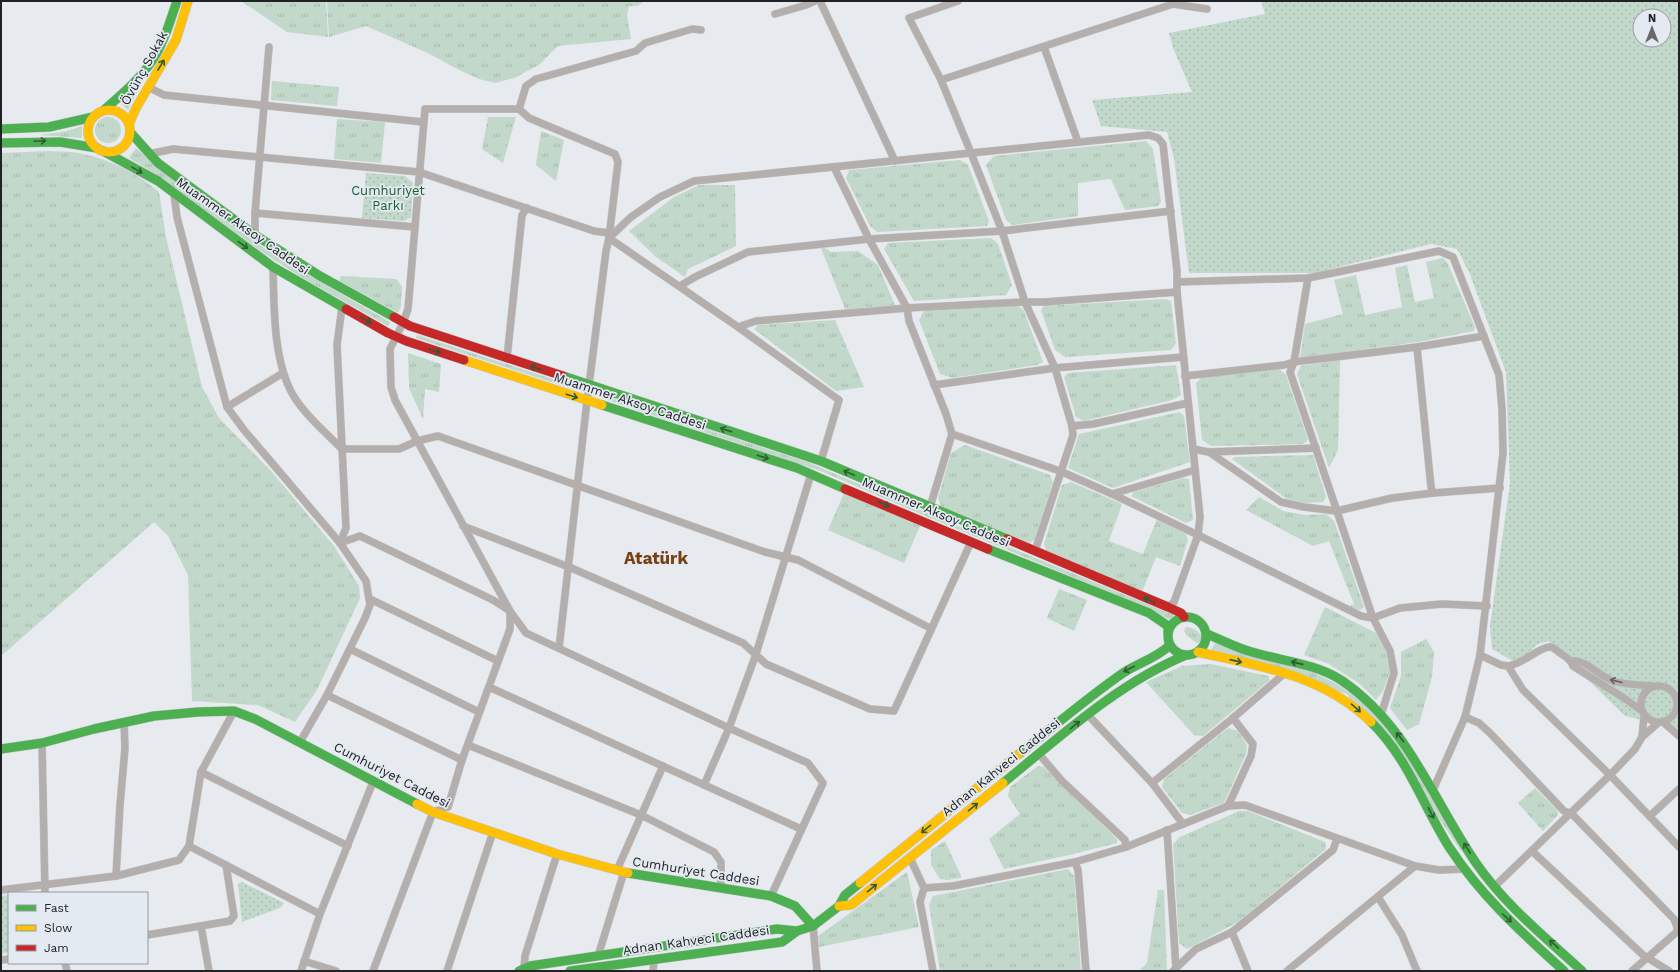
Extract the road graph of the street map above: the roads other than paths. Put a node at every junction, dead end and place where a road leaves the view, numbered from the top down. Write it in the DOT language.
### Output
graph roads {
  1 [pos="177,1"];
  2 [pos="188,1"];
  3 [pos="815,1"];
  4 [pos="820,1"];
  5 [pos="958,1"];
  6 [pos="1171,2"];
  7 [pos="1207,9"];
  8 [pos="775,14"];
  9 [pos="701,30"];
  10 [pos="269,47"];
  11 [pos="1044,47"];
  12 [pos="941,80"];
  13 [pos="148,87"];
  14 [pos="264,106"];
  15 [pos="519,109"];
  16 [pos="104,110"];
  17 [pos="93,117"];
  18 [pos="423,122"];
  19 [pos="129,128"];
  20 [pos="1,129"];
  21 [pos="1078,142"];
  22 [pos="1,143"];
  23 [pos="100,149"];
  24 [pos="972,153"];
  25 [pos="148,154"];
  26 [pos="259,157"];
  27 [pos="895,161"];
  28 [pos="834,167"];
  29 [pos="419,172"];
  30 [pos="174,194"];
  31 [pos="528,208"];
  32 [pos="1171,211"];
  33 [pos="255,213"];
  34 [pos="415,227"];
  35 [pos="1002,231"];
  36 [pos="255,235"];
  37 [pos="609,235"];
  38 [pos="869,239"];
  39 [pos="273,266"];
  40 [pos="1308,278"];
  41 [pos="1177,282"];
  42 [pos="680,286"];
  43 [pos="1177,292"];
  44 [pos="1025,302"];
  45 [pos="342,307"];
  46 [pos="907,308"];
  47 [pos="403,323"];
  48 [pos="738,327"];
  49 [pos="395,336"];
  50 [pos="1484,336"];
  51 [pos="1417,347"];
  52 [pos="1183,357"];
  53 [pos="507,358"];
  54 [pos="1294,362"];
  55 [pos="1055,368"];
  56 [pos="283,373"];
  57 [pos="1185,376"];
  58 [pos="589,385"];
  59 [pos="934,385"];
  60 [pos="586,401"];
  61 [pos="1188,403"];
  62 [pos="228,408"];
  63 [pos="1072,426"];
  64 [pos="952,434"];
  65 [pos="417,441"];
  66 [pos="1316,448"];
  67 [pos="342,449"];
  68 [pos="1193,449"];
  69 [pos="1209,452"];
  70 [pos="820,461"];
  71 [pos="1195,470"];
  72 [pos="1060,471"];
  73 [pos="810,474"];
  74 [pos="578,485"];
  75 [pos="1500,488"];
  76 [pos="1433,493"];
  77 [pos="1112,494"];
  78 [pos="930,507"];
  79 [pos="1337,511"];
  80 [pos="463,526"];
  81 [pos="1198,535"];
  82 [pos="971,542"];
  83 [pos="340,543"];
  84 [pos="1035,551"];
  85 [pos="785,556"];
  86 [pos="569,567"];
  87 [pos="370,599"];
  88 [pos="1487,606"];
  89 [pos="1168,607"];
  90 [pos="510,612"];
  91 [pos="1184,617"];
  92 [pos="1373,618"];
  93 [pos="930,628"];
  94 [pos="1168,633"];
  95 [pos="1206,634"];
  96 [pos="1170,645"];
  97 [pos="559,648"];
  98 [pos="350,649"];
  99 [pos="1198,652"];
  100 [pos="756,654"];
  101 [pos="1186,656"];
  102 [pos="1480,656"];
  103 [pos="1571,660"];
  104 [pos="498,661"];
  105 [pos="1508,666"];
  106 [pos="1285,673"];
  107 [pos="1655,686"];
  108 [pos="489,687"];
  109 [pos="327,695"];
  110 [pos="1678,710"];
  111 [pos="234,711"];
  112 [pos="480,712"];
  113 [pos="1643,713"];
  114 [pos="1381,714"];
  115 [pos="1088,715"];
  116 [pos="1465,717"];
  117 [pos="1233,718"];
  118 [pos="124,722"];
  119 [pos="1661,723"];
  120 [pos="728,728"];
  121 [pos="1679,736"];
  122 [pos="1642,737"];
  123 [pos="300,742"];
  124 [pos="42,743"];
  125 [pos="468,745"];
  126 [pos="1,749"];
  127 [pos="1039,754"];
  128 [pos="462,760"];
  129 [pos="663,766"];
  130 [pos="201,772"];
  131 [pos="1610,775"];
  132 [pos="373,782"];
  133 [pos="1152,783"];
  134 [pos="704,785"];
  135 [pos="1679,789"];
  136 [pos="1434,790"];
  137 [pos="1228,806"];
  138 [pos="433,812"];
  139 [pos="1571,813"];
  140 [pos="641,815"];
  141 [pos="1650,816"];
  142 [pos="1183,824"];
  143 [pos="802,829"];
  144 [pos="1167,830"];
  145 [pos="493,832"];
  146 [pos="1337,839"];
  147 [pos="189,846"];
  148 [pos="348,846"];
  149 [pos="1126,846"];
  150 [pos="1679,847"];
  151 [pos="1532,850"];
  152 [pos="557,854"];
  153 [pos="910,858"];
  154 [pos="1075,862"];
  155 [pos="226,865"];
  156 [pos="1415,866"];
  157 [pos="1465,869"];
  158 [pos="620,871"];
  159 [pos="116,876"];
  160 [pos="45,884"];
  161 [pos="1494,887"];
  162 [pos="721,888"];
  163 [pos="924,888"];
  164 [pos="1,890"];
  165 [pos="45,892"];
  166 [pos="771,896"];
  167 [pos="1378,897"];
  168 [pos="839,906"];
  169 [pos="320,914"];
  170 [pos="201,926"];
  171 [pos="813,926"];
  172 [pos="1679,930"];
  173 [pos="797,931"];
  174 [pos="1232,932"];
  175 [pos="148,935"];
  176 [pos="598,956"];
  177 [pos="1647,958"];
  178 [pos="654,960"];
  179 [pos="304,961"];
  180 [pos="522,970"];
  181 [pos="1174,970"];
  182 [pos="209,971"];
  183 [pos="301,971"];
  184 [pos="336,971"];
  185 [pos="373,971"];
  186 [pos="447,971"];
  187 [pos="570,971"];
  188 [pos="653,971"];
  189 [pos="817,971"];
  190 [pos="933,971"];
  191 [pos="1086,971"];
  192 [pos="1248,971"];
  193 [pos="1287,971"];
  194 [pos="1417,971"];
  195 [pos="1564,971"];
  196 [pos="1582,971"];
  197 [pos="1632,971"];
  198 [pos="1669,971"];
  1 -- 16 [label="main road, Övünç Sokak"];
  13 -- 2 [label="main road, Övünç Sokak, one-way"];
  3 -- 8 [label="street"];
  4 -- 27 [label="street"];
  5 -- 12 [label="street"];
  6 -- 7 [label="street"];
  6 -- 11 [label="street"];
  9 -- 15 [label="street"];
  10 -- 14 [label="street"];
  11 -- 12 [label="street"];
  11 -- 21 [label="street"];
  12 -- 24 [label="street"];
  13 -- 14 [label="street"];
  13 -- 19 [label="main road, Övünç Sokak"];
  14 -- 18 [label="street"];
  14 -- 26 [label="street"];
  15 -- 18 [label="street"];
  15 -- 37 [label="street"];
  16 -- 17 [label="main road"];
  16 -- 19 [label="main road"];
  17 -- 20 [label="main road"];
  17 -- 23 [label="main road"];
  18 -- 29 [label="street"];
  19 -- 23 [label="main road"];
  19 -- 25 [label="main road"];
  21 -- 24 [label="street"];
  21 -- 32 [label="street"];
  22 -- 23 [label="main road, one-way"];
  23 -- 30 [label="main road, Muammer Aksoy Caddesi, one-way"];
  24 -- 27 [label="street"];
  24 -- 35 [label="street"];
  25 -- 26 [label="street"];
  25 -- 36 [label="main road"];
  26 -- 29 [label="street"];
  26 -- 33 [label="street"];
  27 -- 28 [label="street"];
  28 -- 37 [label="street"];
  28 -- 38 [label="street"];
  29 -- 31 [label="street"];
  29 -- 34 [label="street"];
  30 -- 39 [label="main road, Muammer Aksoy Caddesi, one-way"];
  30 -- 62 [label="street"];
  31 -- 37 [label="street"];
  31 -- 53 [label="street"];
  32 -- 35 [label="street"];
  32 -- 41 [label="street"];
  33 -- 34 [label="street"];
  33 -- 36 [label="street"];
  34 -- 47 [label="street"];
  35 -- 38 [label="street"];
  35 -- 44 [label="street"];
  36 -- 47 [label="main road"];
  37 -- 42 [label="street"];
  37 -- 58 [label="street"];
  38 -- 42 [label="street"];
  38 -- 46 [label="street"];
  39 -- 45 [label="main road, Muammer Aksoy Caddesi"];
  39 -- 56 [label="street"];
  40 -- 41 [label="street"];
  40 -- 50 [label="street"];
  40 -- 54 [label="street"];
  41 -- 43 [label="street"];
  42 -- 48 [label="street"];
  43 -- 44 [label="street"];
  43 -- 52 [label="street"];
  44 -- 46 [label="street"];
  44 -- 55 [label="street"];
  45 -- 49 [label="main road, Muammer Aksoy Caddesi, one-way"];
  45 -- 67 [label="street"];
  46 -- 48 [label="street"];
  46 -- 59 [label="street"];
  47 -- 49 [label="street"];
  47 -- 53 [label="main road"];
  48 -- 70 [label="street"];
  49 -- 60 [label="main road, Muammer Aksoy Caddesi, one-way"];
  49 -- 65 [label="street"];
  50 -- 51 [label="street"];
  50 -- 75 [label="street"];
  51 -- 54 [label="street"];
  51 -- 76 [label="street"];
  52 -- 55 [label="street"];
  52 -- 57 [label="street"];
  58 -- 53 [label="main road, one-way"];
  54 -- 57 [label="street"];
  54 -- 66 [label="street"];
  55 -- 59 [label="street"];
  55 -- 63 [label="street"];
  56 -- 62 [label="street"];
  56 -- 67 [label="street"];
  57 -- 61 [label="street"];
  58 -- 60 [label="street"];
  70 -- 58 [label="main road, one-way"];
  59 -- 64 [label="street"];
  60 -- 73 [label="main road, Muammer Aksoy Caddesi, one-way"];
  60 -- 74 [label="street"];
  61 -- 63 [label="street"];
  61 -- 68 [label="street"];
  62 -- 83 [label="street"];
  63 -- 72 [label="street"];
  64 -- 72 [label="street"];
  64 -- 78 [label="street"];
  65 -- 67 [label="street"];
  65 -- 74 [label="street"];
  65 -- 80 [label="street"];
  66 -- 69 [label="street"];
  66 -- 79 [label="street"];
  67 -- 83 [label="street"];
  68 -- 69 [label="street"];
  68 -- 71 [label="street"];
  69 -- 79 [label="street"];
  78 -- 70 [label="main road, one-way"];
  71 -- 77 [label="street"];
  71 -- 81 [label="street"];
  72 -- 77 [label="street"];
  72 -- 84 [label="street"];
  73 -- 82 [label="main road, Muammer Aksoy Caddesi, one-way"];
  73 -- 85 [label="street"];
  74 -- 85 [label="street"];
  74 -- 86 [label="street"];
  75 -- 76 [label="street"];
  75 -- 88 [label="street"];
  76 -- 79 [label="street"];
  77 -- 81 [label="street"];
  78 -- 84 [label="main road"];
  79 -- 92 [label="street"];
  80 -- 86 [label="street"];
  80 -- 90 [label="street"];
  81 -- 89 [label="street"];
  81 -- 92 [label="street"];
  82 -- 93 [label="street"];
  82 -- 94 [label="main road, Muammer Aksoy Caddesi"];
  83 -- 87 [label="street"];
  83 -- 90 [label="street"];
  89 -- 84 [label="main road, one-way"];
  85 -- 93 [label="street"];
  85 -- 100 [label="street"];
  86 -- 97 [label="street"];
  86 -- 100 [label="street"];
  87 -- 98 [label="street"];
  87 -- 104 [label="street"];
  88 -- 92 [label="street"];
  88 -- 102 [label="street"];
  89 -- 91 [label="main road"];
  90 -- 97 [label="street"];
  90 -- 104 [label="street"];
  91 -- 94 [label="main road"];
  91 -- 95 [label="main road"];
  92 -- 114 [label="street"];
  93 -- 100 [label="street"];
  94 -- 96 [label="main road"];
  95 -- 99 [label="main road"];
  114 -- 95 [label="main road, one-way"];
  96 -- 101 [label="main road"];
  96 -- 168 [label="main road, Adnan Kahveci Caddesi, one-way"];
  97 -- 120 [label="street"];
  98 -- 109 [label="street"];
  98 -- 112 [label="street"];
  99 -- 101 [label="main road"];
  99 -- 106 [label="main road, one-way"];
  100 -- 120 [label="street"];
  101 -- 115 [label="main road, Adnan Kahveci Caddesi"];
  102 -- 105 [label="street"];
  102 -- 116 [label="street"];
  103 -- 105 [label="street"];
  107 -- 103 [label="street, one-way"];
  103 -- 113 [label="street"];
  104 -- 108 [label="street"];
  105 -- 131 [label="street"];
  106 -- 117 [label="street"];
  106 -- 157 [label="main road, one-way"];
  107 -- 110 [label="street"];
  107 -- 113 [label="street"];
  108 -- 112 [label="street"];
  108 -- 129 [label="street"];
  109 -- 123 [label="street"];
  109 -- 128 [label="street"];
  110 -- 119 [label="street"];
  111 -- 118 [label="main road, Cumhuriyet Caddesi"];
  111 -- 123 [label="main road, Cumhuriyet Caddesi"];
  111 -- 130 [label="street"];
  112 -- 125 [label="street"];
  113 -- 119 [label="street"];
  113 -- 122 [label="street"];
  136 -- 114 [label="main road, one-way"];
  127 -- 115 [label="main road, Adnan Kahveci Caddesi, one-way"];
  115 -- 133 [label="street"];
  116 -- 136 [label="street"];
  116 -- 139 [label="street"];
  117 -- 133 [label="street"];
  117 -- 137 [label="street"];
  118 -- 124 [label="main road, Cumhuriyet Caddesi"];
  118 -- 159 [label="street"];
  119 -- 121 [label="street"];
  119 -- 122 [label="street"];
  120 -- 134 [label="street"];
  120 -- 143 [label="street"];
  122 -- 131 [label="street"];
  123 -- 132 [label="main road, Cumhuriyet Caddesi"];
  124 -- 126 [label="main road, Cumhuriyet Caddesi"];
  124 -- 160 [label="street"];
  125 -- 128 [label="street"];
  125 -- 140 [label="street"];
  127 -- 149 [label="street"];
  153 -- 127 [label="main road, Adnan Kahveci Caddesi, one-way"];
  128 -- 138 [label="street"];
  129 -- 134 [label="street"];
  129 -- 140 [label="street"];
  130 -- 147 [label="street"];
  130 -- 148 [label="street"];
  131 -- 139 [label="street"];
  131 -- 141 [label="street"];
  132 -- 138 [label="main road, Cumhuriyet Caddesi"];
  132 -- 148 [label="street"];
  133 -- 142 [label="street"];
  134 -- 143 [label="street"];
  135 -- 141 [label="street"];
  161 -- 136 [label="main road, one-way"];
  137 -- 142 [label="street"];
  137 -- 146 [label="street"];
  138 -- 145 [label="main road, Cumhuriyet Caddesi"];
  138 -- 185 [label="street"];
  139 -- 151 [label="street"];
  139 -- 172 [label="street"];
  140 -- 158 [label="street"];
  140 -- 162 [label="street"];
  141 -- 150 [label="street"];
  142 -- 144 [label="street"];
  143 -- 166 [label="street"];
  144 -- 149 [label="street"];
  144 -- 181 [label="street"];
  145 -- 152 [label="main road, Cumhuriyet Caddesi"];
  145 -- 186 [label="street"];
  146 -- 156 [label="street"];
  146 -- 174 [label="street"];
  147 -- 155 [label="street"];
  147 -- 159 [label="street"];
  148 -- 169 [label="street"];
  149 -- 154 [label="street"];
  151 -- 161 [label="street"];
  151 -- 177 [label="street"];
  152 -- 158 [label="main road, Cumhuriyet Caddesi"];
  152 -- 180 [label="street"];
  153 -- 163 [label="street"];
  168 -- 153 [label="main road, Adnan Kahveci Caddesi, one-way"];
  154 -- 163 [label="street"];
  154 -- 191 [label="street"];
  155 -- 169 [label="street"];
  155 -- 170 [label="street"];
  156 -- 157 [label="street"];
  156 -- 167 [label="street"];
  157 -- 195 [label="main road, one-way"];
  158 -- 162 [label="main road, Cumhuriyet Caddesi"];
  158 -- 176 [label="street"];
  159 -- 160 [label="street"];
  160 -- 164 [label="street"];
  160 -- 165 [label="street"];
  196 -- 161 [label="main road, one-way"];
  162 -- 166 [label="main road, Cumhuriyet Caddesi"];
  163 -- 190 [label="street"];
  166 -- 171 [label="main road, Cumhuriyet Caddesi"];
  167 -- 193 [label="street"];
  167 -- 194 [label="street"];
  168 -- 171 [label="main road, Adnan Kahveci Caddesi"];
  169 -- 179 [label="street"];
  170 -- 175 [label="street"];
  170 -- 182 [label="street"];
  171 -- 173 [label="main road, Adnan Kahveci Caddesi"];
  171 -- 189 [label="street"];
  172 -- 177 [label="street"];
  173 -- 176 [label="main road"];
  173 -- 178 [label="main road, Adnan Kahveci Caddesi"];
  174 -- 181 [label="street"];
  174 -- 192 [label="street"];
  176 -- 180 [label="main road"];
  177 -- 197 [label="street"];
  177 -- 198 [label="street"];
  178 -- 187 [label="main road, Adnan Kahveci Caddesi"];
  178 -- 188 [label="street"];
  179 -- 183 [label="street"];
  179 -- 184 [label="street"];
}
